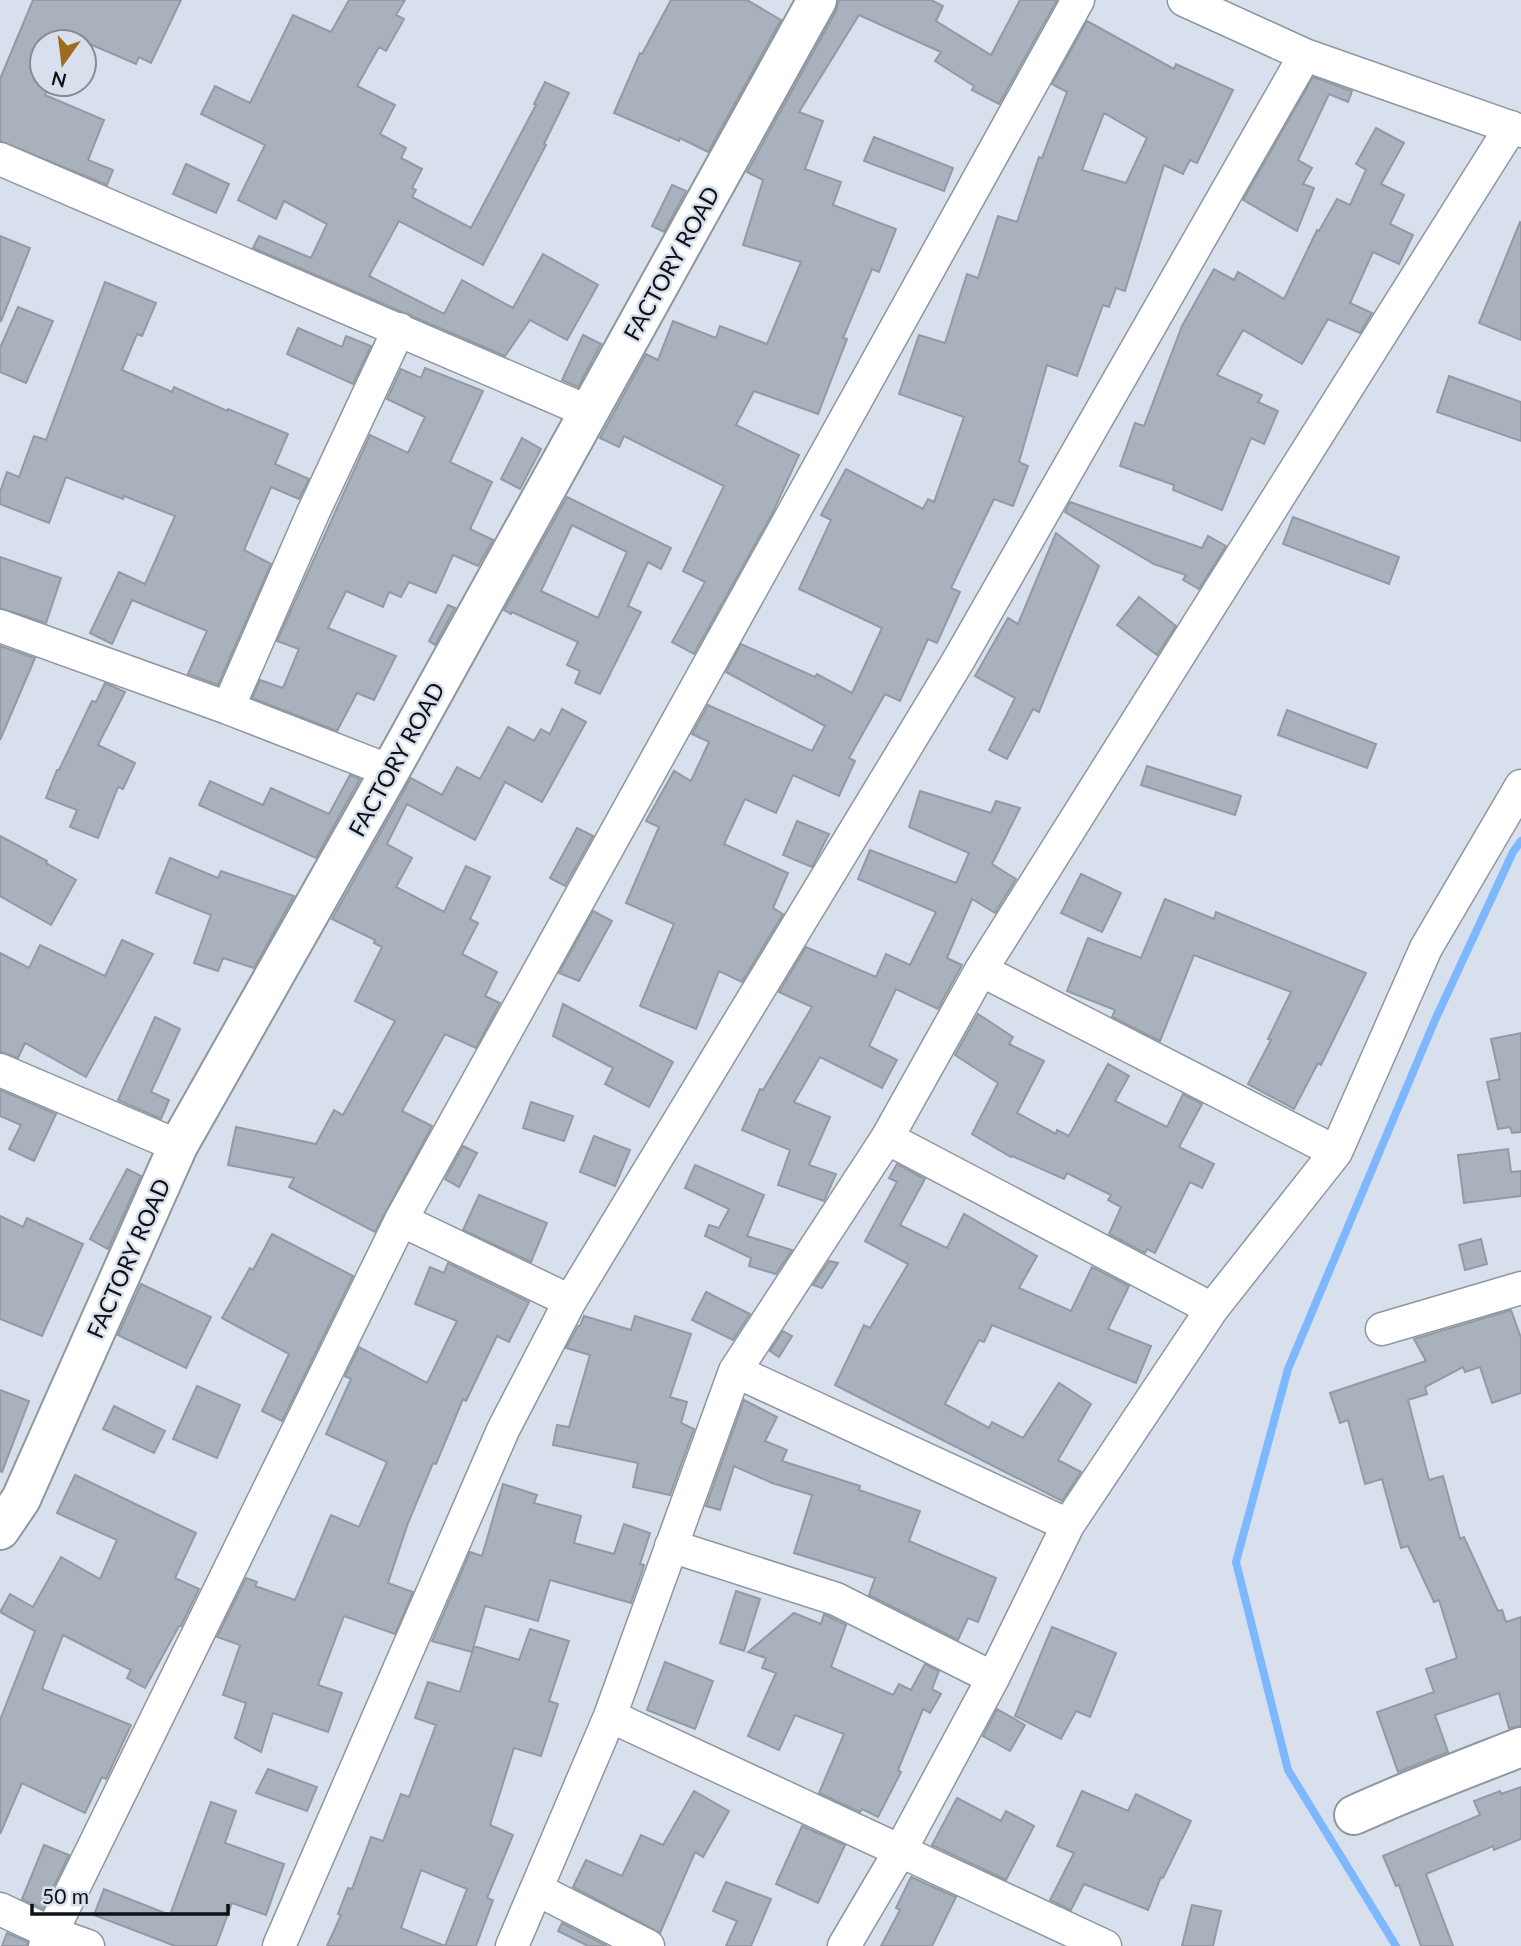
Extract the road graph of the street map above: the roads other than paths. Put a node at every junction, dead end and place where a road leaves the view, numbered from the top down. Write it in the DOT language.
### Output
graph roads {
  1 [pos="1078,0"];
  2 [pos="1184,0"];
  3 [pos="806,3"];
  4 [pos="1305,55"];
  5 [pos="1516,129"];
  6 [pos="0,159"];
  7 [pos="399,329"];
  8 [pos="589,412"];
  9 [pos="0,626"];
  10 [pos="228,708"];
  11 [pos="390,771"];
  12 [pos="1521,786"];
  13 [pos="981,970"];
  14 [pos="0,1070"];
  15 [pos="887,1138"];
  16 [pos="178,1146"];
  17 [pos="1336,1152"];
  18 [pos="401,1220"];
  19 [pos="1521,1288"];
  20 [pos="570,1301"];
  21 [pos="1212,1309"];
  22 [pos="1382,1329"];
  23 [pos="735,1371"];
  24 [pos="11,1495"];
  25 [pos="1068,1525"];
  26 [pos="0,1530"];
  27 [pos="671,1546"];
  28 [pos="993,1678"];
  29 [pos="610,1716"];
  30 [pos="1521,1747"];
  31 [pos="1354,1815"];
  32 [pos="900,1851"];
  33 [pos="537,1890"];
  34 [pos="0,1909"];
  35 [pos="48,1940"];
  36 [pos="88,1946"];
  37 [pos="279,1946"];
  38 [pos="512,1946"];
  39 [pos="648,1946"];
  40 [pos="844,1946"];
  41 [pos="1105,1946"];
  1 -- 18 [label="street"];
  2 -- 4 [label="street"];
  3 -- 8 [label="street, FACTORY ROAD"];
  4 -- 5 [label="street"];
  4 -- 20 [label="street"];
  5 -- 13 [label="street"];
  6 -- 7 [label="street"];
  7 -- 8 [label="street"];
  7 -- 10 [label="street"];
  8 -- 11 [label="street, FACTORY ROAD"];
  9 -- 10 [label="street"];
  10 -- 11 [label="street"];
  11 -- 16 [label="street, FACTORY ROAD"];
  12 -- 17 [label="street"];
  13 -- 15 [label="street"];
  13 -- 17 [label="street"];
  14 -- 16 [label="street"];
  15 -- 21 [label="street"];
  15 -- 23 [label="street"];
  16 -- 24 [label="street, FACTORY ROAD"];
  17 -- 21 [label="street"];
  18 -- 20 [label="street"];
  18 -- 35 [label="street"];
  19 -- 22 [label="street"];
  20 -- 37 [label="street"];
  21 -- 25 [label="street"];
  23 -- 25 [label="street"];
  23 -- 27 [label="street"];
  24 -- 26 [label="street, FACTORY ROAD"];
  25 -- 28 [label="street"];
  27 -- 28 [label="street"];
  27 -- 29 [label="street"];
  28 -- 32 [label="street"];
  29 -- 32 [label="street"];
  29 -- 33 [label="street"];
  30 -- 31 [label="street"];
  32 -- 40 [label="street"];
  32 -- 41 [label="street"];
  33 -- 38 [label="street"];
  33 -- 39 [label="street"];
  34 -- 35 [label="street"];
  35 -- 36 [label="street"];
}
